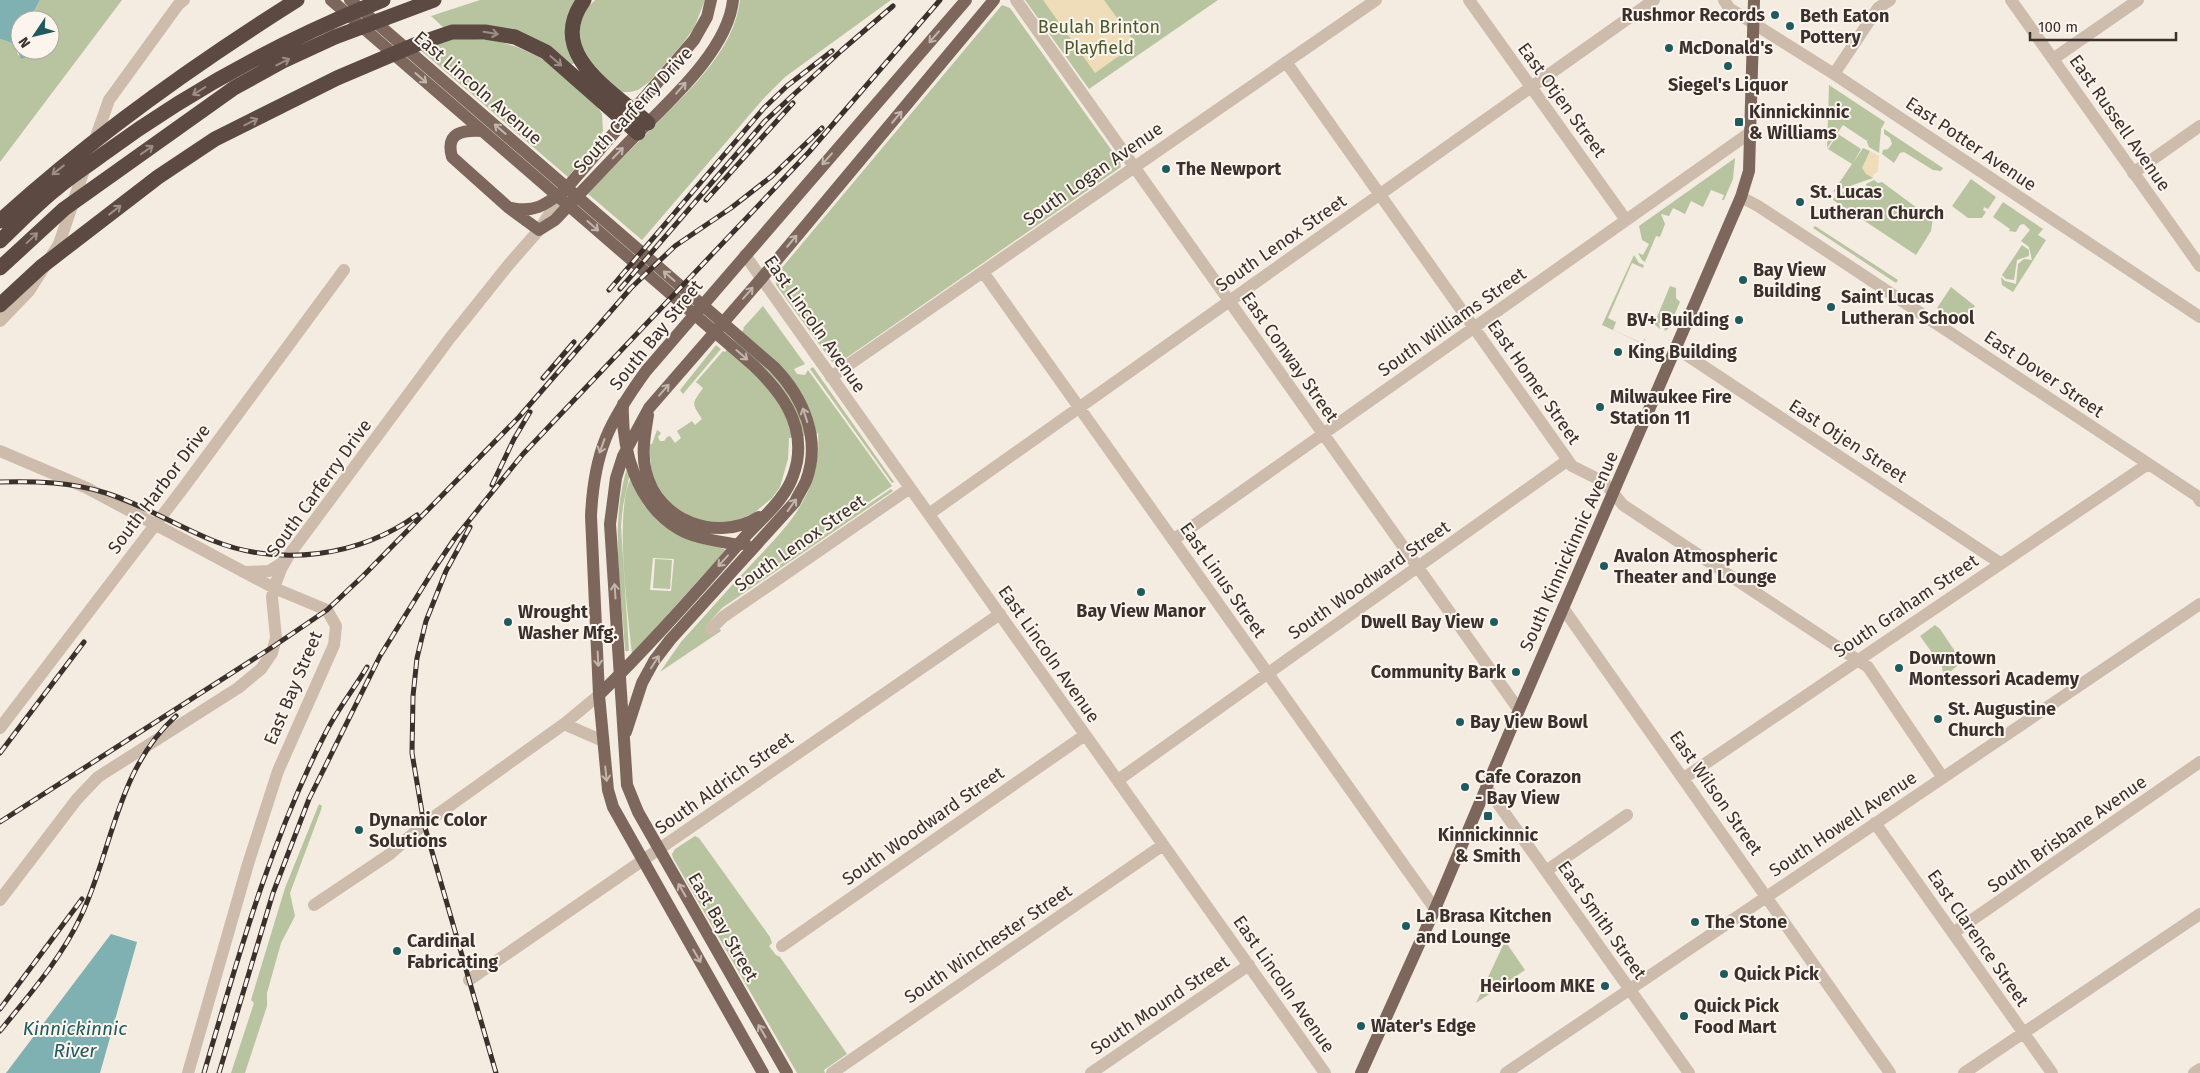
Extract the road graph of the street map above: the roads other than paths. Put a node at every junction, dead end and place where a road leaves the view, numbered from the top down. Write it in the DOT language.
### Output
graph roads {
  1 [pos="297,0"];
  2 [pos="331,0"];
  3 [pos="350,0"];
  4 [pos="383,0"];
  5 [pos="434,0"];
  6 [pos="584,0"];
  7 [pos="711,0"];
  8 [pos="733,0"];
  9 [pos="966,0"];
  10 [pos="994,0"];
  11 [pos="1016,0"];
  12 [pos="1376,0"];
  13 [pos="1469,0"];
  14 [pos="1654,0"];
  15 [pos="1724,0"];
  16 [pos="1754,0"];
  17 [pos="1890,0"];
  18 [pos="2011,0"];
  19 [pos="2138,0"];
  20 [pos="181,2"];
  21 [pos="1754,22"];
  22 [pos="2053,59"];
  23 [pos="1286,62"];
  24 [pos="1834,74"];
  25 [pos="1531,87"];
  26 [pos="628,115"];
  27 [pos="2200,126"];
  28 [pos="643,128"];
  29 [pos="482,131"];
  30 [pos="1750,132"];
  31 [pos="533,166"];
  32 [pos="1134,167"];
  33 [pos="2134,173"];
  34 [pos="564,191"];
  35 [pos="1380,194"];
  36 [pos="1741,197"];
  37 [pos="509,208"];
  38 [pos="1626,220"];
  39 [pos="0,221"];
  40 [pos="539,230"];
  41 [pos="0,241"];
  42 [pos="745,255"];
  43 [pos="2200,266"];
  44 [pos="0,268"];
  45 [pos="344,270"];
  46 [pos="983,272"];
  47 [pos="761,279"];
  48 [pos="1229,301"];
  49 [pos="0,305"];
  50 [pos="2200,317"];
  51 [pos="0,322"];
  52 [pos="1474,327"];
  53 [pos="1676,348"];
  54 [pos="831,377"];
  55 [pos="623,402"];
  56 [pos="649,408"];
  57 [pos="1079,408"];
  58 [pos="1323,434"];
  59 [pos="627,448"];
  60 [pos="0,450"];
  61 [pos="1568,460"];
  62 [pos="2148,464"];
  63 [pos="910,488"];
  64 [pos="1613,494"];
  65 [pos="2200,500"];
  66 [pos="768,512"];
  67 [pos="928,514"];
  68 [pos="156,523"];
  69 [pos="762,539"];
  70 [pos="1173,540"];
  71 [pos="738,545"];
  72 [pos="287,559"];
  73 [pos="2000,563"];
  74 [pos="1418,568"];
  75 [pos="245,572"];
  76 [pos="274,588"];
  77 [pos="2200,604"];
  78 [pos="1564,608"];
  79 [pos="1000,614"];
  80 [pos="711,629"];
  81 [pos="1857,660"];
  82 [pos="1268,674"];
  83 [pos="620,675"];
  84 [pos="599,695"];
  85 [pos="1519,710"];
  86 [pos="564,724"];
  87 [pos="0,728"];
  88 [pos="1085,735"];
  89 [pos="623,739"];
  90 [pos="603,741"];
  91 [pos="2200,762"];
  92 [pos="1684,778"];
  93 [pos="1943,778"];
  94 [pos="1118,780"];
  95 [pos="1487,788"];
  96 [pos="613,807"];
  97 [pos="1627,816"];
  98 [pos="1875,824"];
  99 [pos="1163,845"];
  100 [pos="659,849"];
  101 [pos="642,860"];
  102 [pos="1546,870"];
  103 [pos="1766,897"];
  104 [pos="0,900"];
  105 [pos="314,905"];
  106 [pos="1435,909"];
  107 [pos="2200,914"];
  108 [pos="1953,934"];
  109 [pos="782,946"];
  110 [pos="1249,965"];
  111 [pos="469,980"];
  112 [pos="1630,990"];
  113 [pos="2024,1033"];
  114 [pos="2200,1069"];
  115 [pos="832,1072"];
  116 [pos="188,1073"];
  117 [pos="763,1073"];
  118 [pos="786,1073"];
  119 [pos="1091,1073"];
  120 [pos="1325,1073"];
  121 [pos="1361,1073"];
  122 [pos="1506,1073"];
  123 [pos="1689,1073"];
  124 [pos="1890,1073"];
  125 [pos="1964,1073"];
  126 [pos="2052,1073"];
  127 [pos="2194,1073"];
  1 -- 39 [label="highway, one-way"];
  2 -- 29 [label="main road, East Lincoln Avenue, one-way"];
  31 -- 3 [label="main road, East Lincoln Avenue, one-way"];
  4 -- 41 [label="highway, one-way"];
  44 -- 5 [label="highway, one-way"];
  6 -- 26 [label="highway"];
  7 -- 26 [label="main road, South Carferry Drive"];
  28 -- 8 [label="main road, South Carferry Drive, one-way"];
  9 -- 42 [label="main road, South Bay Street, one-way"];
  47 -- 10 [label="main road, one-way"];
  11 -- 32 [label="street, East Conway Street"];
  12 -- 23 [label="street, South Logan Avenue"];
  13 -- 25 [label="street, East Otjen Street"];
  14 -- 25 [label="street, South Lenox Street"];
  15 -- 21 [label="street, East Potter Avenue"];
  16 -- 21 [label="main road, South Kinnickinnic Avenue"];
  17 -- 24 [label="street"];
  18 -- 22 [label="street, East Russell Avenue"];
  19 -- 22 [label="street"];
  20 -- 51 [label="street"];
  21 -- 24 [label="street, East Potter Avenue"];
  21 -- 30 [label="main road, South Kinnickinnic Avenue"];
  22 -- 33 [label="street, East Russell Avenue"];
  23 -- 32 [label="street, South Logan Avenue"];
  23 -- 35 [label="street, East Homer Street"];
  24 -- 50 [label="street, East Potter Avenue"];
  25 -- 35 [label="street, South Lenox Street"];
  25 -- 38 [label="street, East Otjen Street"];
  26 -- 28 [label="highway"];
  26 -- 34 [label="main road, South Carferry Drive"];
  49 -- 26 [label="highway, one-way"];
  27 -- 33 [label="street"];
  40 -- 28 [label="main road, South Carferry Drive, one-way"];
  29 -- 31 [label="main road, East Lincoln Avenue"];
  29 -- 37 [label="main road"];
  30 -- 36 [label="main road, South Kinnickinnic Avenue"];
  30 -- 38 [label="street, South Williams Street"];
  31 -- 66 [label="main road, East Lincoln Avenue, one-way"];
  69 -- 31 [label="main road, East Lincoln Avenue, one-way"];
  32 -- 46 [label="street, South Logan Avenue"];
  32 -- 48 [label="street, East Conway Street"];
  33 -- 43 [label="street, East Russell Avenue"];
  34 -- 37 [label="main road"];
  34 -- 40 [label="street, South Carferry Drive"];
  35 -- 48 [label="street, South Lenox Street"];
  35 -- 52 [label="street, East Homer Street"];
  36 -- 53 [label="main road, South Kinnickinnic Avenue"];
  36 -- 62 [label="street, East Dover Street"];
  37 -- 40 [label="main road"];
  38 -- 52 [label="street, South Williams Street"];
  40 -- 72 [label="street, South Carferry Drive"];
  42 -- 47 [label="street, East Lincoln Avenue"];
  42 -- 55 [label="main road, South Bay Street"];
  45 -- 68 [label="street, South Harbor Drive"];
  46 -- 54 [label="street, South Logan Avenue"];
  46 -- 57 [label="street, East Linus Street"];
  47 -- 54 [label="street, East Lincoln Avenue"];
  56 -- 47 [label="main road, one-way"];
  48 -- 57 [label="street, South Lenox Street"];
  48 -- 58 [label="street, East Conway Street"];
  52 -- 58 [label="street, South Williams Street"];
  52 -- 61 [label="street, East Homer Street"];
  53 -- 64 [label="main road, South Kinnickinnic Avenue"];
  53 -- 73 [label="street, East Otjen Street"];
  54 -- 63 [label="street, East Lincoln Avenue"];
  55 -- 59 [label="main road"];
  55 -- 84 [label="main road, South Bay Street, one-way"];
  56 -- 59 [label="main road"];
  56 -- 66 [label="main road"];
  57 -- 67 [label="street, South Lenox Street"];
  57 -- 70 [label="street, East Linus Street"];
  58 -- 70 [label="street, South Williams Street"];
  58 -- 74 [label="street, East Conway Street"];
  59 -- 71 [label="main road"];
  83 -- 59 [label="main road, one-way"];
  60 -- 68 [label="street, East Bay Street"];
  61 -- 64 [label="street, East Homer Street"];
  61 -- 74 [label="street, South Woodward Street"];
  62 -- 65 [label="street, East Dover Street"];
  62 -- 73 [label="street, South Graham Street"];
  63 -- 67 [label="street, East Lincoln Avenue"];
  63 -- 80 [label="street, South Lenox Street"];
  64 -- 78 [label="main road, South Kinnickinnic Avenue"];
  64 -- 81 [label="street, East Homer Street"];
  66 -- 71 [label="main road, East Lincoln Avenue"];
  67 -- 79 [label="street, East Lincoln Avenue"];
  68 -- 75 [label="street, East Bay Street"];
  68 -- 87 [label="street, South Harbor Drive"];
  69 -- 71 [label="main road"];
  89 -- 69 [label="main road, East Lincoln Avenue, one-way"];
  70 -- 82 [label="street, East Linus Street"];
  71 -- 83 [label="main road, East Lincoln Avenue, one-way"];
  72 -- 75 [label="street"];
  72 -- 76 [label="street, South Carferry Drive"];
  73 -- 81 [label="street, South Graham Street"];
  74 -- 82 [label="street, South Woodward Street"];
  74 -- 85 [label="street, East Conway Street"];
  75 -- 76 [label="street, East Bay Street"];
  76 -- 104 [label="street, South Carferry Drive"];
  76 -- 116 [label="street, East Bay Street"];
  77 -- 93 [label="street, South Howell Avenue"];
  78 -- 85 [label="main road, South Kinnickinnic Avenue"];
  78 -- 92 [label="street, East Wilson Street"];
  79 -- 88 [label="street, East Lincoln Avenue"];
  79 -- 100 [label="street, South Aldrich Street"];
  81 -- 92 [label="street, South Graham Street"];
  81 -- 93 [label="street, East Homer Street"];
  82 -- 94 [label="street, South Woodward Street"];
  82 -- 106 [label="street, East Linus Street"];
  83 -- 84 [label="main road, East Lincoln Avenue"];
  83 -- 89 [label="main road"];
  84 -- 86 [label="street"];
  84 -- 90 [label="main road, South Bay Street"];
  85 -- 95 [label="main road, South Kinnickinnic Avenue"];
  86 -- 90 [label="street"];
  86 -- 105 [label="street"];
  88 -- 94 [label="street, East Lincoln Avenue"];
  88 -- 109 [label="street, South Woodward Street"];
  89 -- 100 [label="main road, East Bay Street"];
  90 -- 96 [label="main road, South Bay Street, one-way"];
  91 -- 108 [label="street, South Brisbane Avenue"];
  92 -- 103 [label="street, East Wilson Street"];
  93 -- 98 [label="street, South Howell Avenue"];
  94 -- 99 [label="street, East Lincoln Avenue"];
  95 -- 102 [label="street, East Smith Street"];
  95 -- 106 [label="main road, South Kinnickinnic Avenue"];
  96 -- 101 [label="main road, East Bay Street"];
  97 -- 102 [label="street"];
  98 -- 103 [label="street, South Howell Avenue"];
  98 -- 108 [label="street, East Clarence Street"];
  99 -- 110 [label="street, East Lincoln Avenue"];
  99 -- 115 [label="street, South Winchester Street"];
  100 -- 101 [label="street, South Aldrich Street"];
  118 -- 100 [label="main road, East Bay Street, one-way"];
  101 -- 111 [label="street, South Aldrich Street"];
  101 -- 117 [label="main road, East Bay Street, one-way"];
  102 -- 112 [label="street, East Smith Street"];
  103 -- 112 [label="street, South Howell Avenue"];
  103 -- 124 [label="street, East Wilson Street"];
  106 -- 121 [label="main road, South Kinnickinnic Avenue"];
  107 -- 113 [label="street"];
  108 -- 113 [label="street, East Clarence Street"];
  110 -- 119 [label="street, South Mound Street"];
  110 -- 120 [label="street, East Lincoln Avenue"];
  112 -- 122 [label="street, South Howell Avenue"];
  112 -- 123 [label="street, East Smith Street"];
  113 -- 125 [label="street"];
  113 -- 126 [label="street, East Clarence Street"];
  114 -- 127 [label="street"];
}
